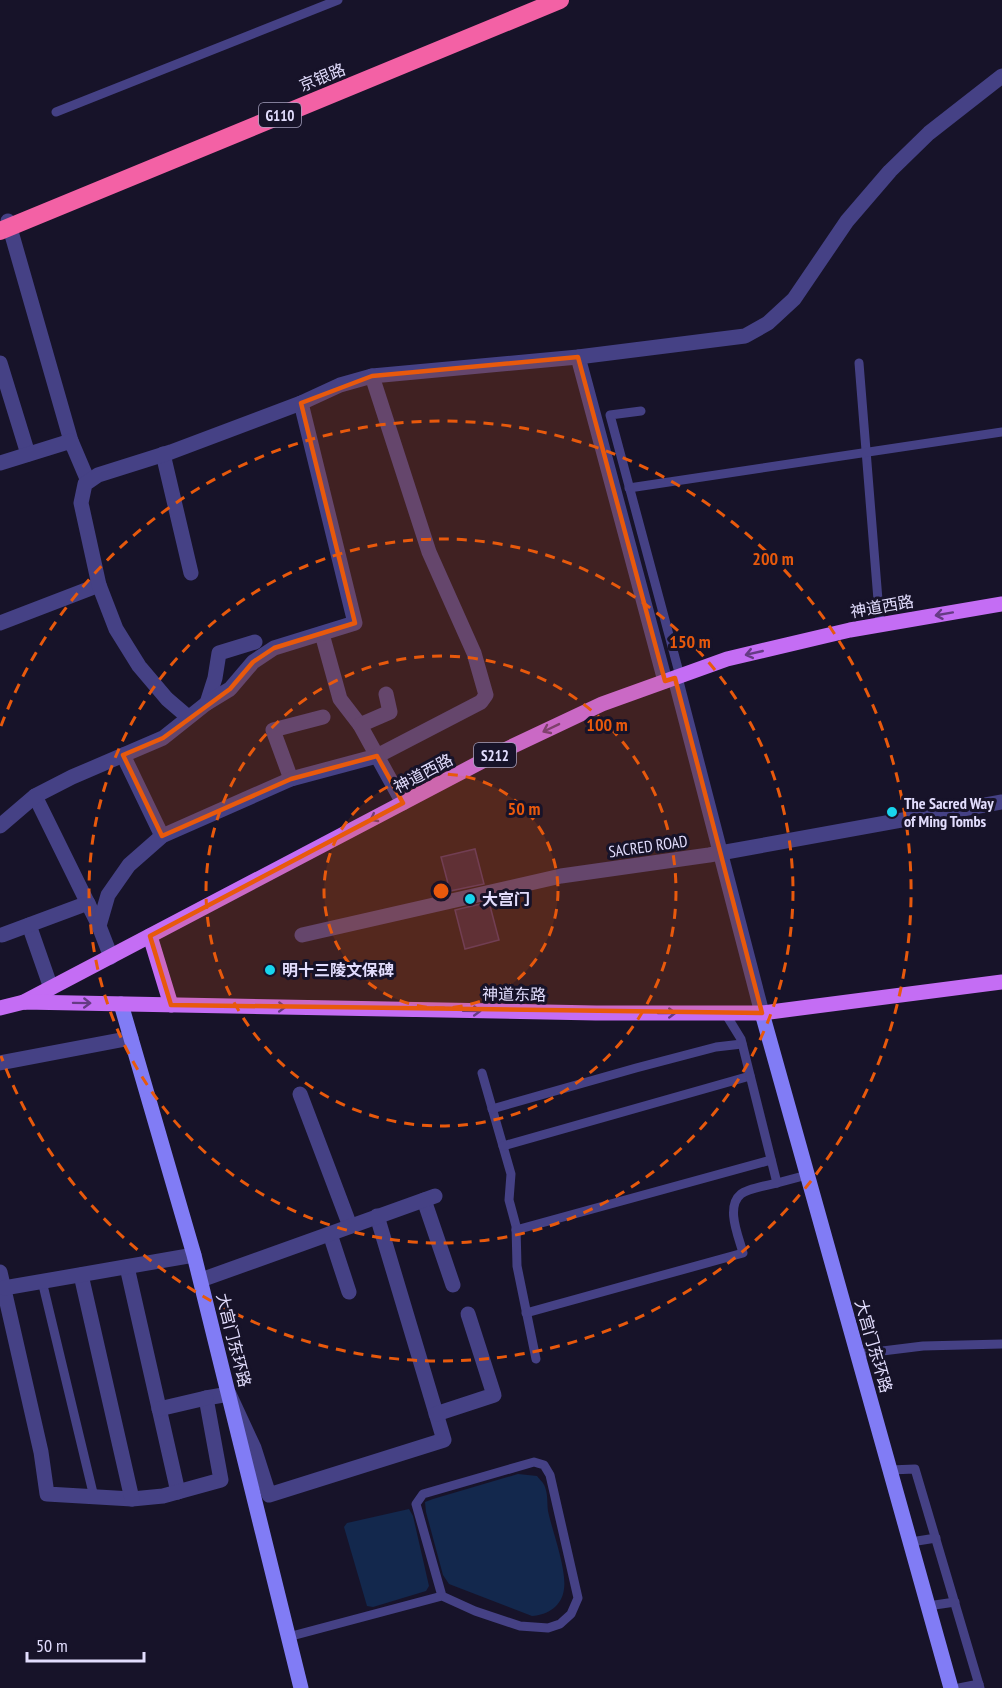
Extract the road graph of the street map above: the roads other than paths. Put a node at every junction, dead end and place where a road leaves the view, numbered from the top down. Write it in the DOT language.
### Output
graph roads {
  1 [pos="338,0"];
  2 [pos="532,0"];
  3 [pos="560,0"];
  4 [pos="1002,76"];
  5 [pos="56,112"];
  6 [pos="4,226"];
  7 [pos="578,357"];
  8 [pos="0,363"];
  9 [pos="859,363"];
  10 [pos="372,376"];
  11 [pos="300,403"];
  12 [pos="641,411"];
  13 [pos="1002,432"];
  14 [pos="71,441"];
  15 [pos="866,452"];
  16 [pos="28,454"];
  17 [pos="164,454"];
  18 [pos="0,464"];
  19 [pos="88,482"];
  20 [pos="630,488"];
  21 [pos="191,573"];
  22 [pos="99,585"];
  23 [pos="1002,604"];
  24 [pos="0,622"];
  25 [pos="880,625"];
  26 [pos="322,634"];
  27 [pos="255,642"];
  28 [pos="673,678"];
  29 [pos="386,694"];
  30 [pos="207,703"];
  31 [pos="188,717"];
  32 [pos="323,717"];
  33 [pos="360,725"];
  34 [pos="123,755"];
  35 [pos="377,756"];
  36 [pos="291,779"];
  37 [pos="35,796"];
  38 [pos="1002,802"];
  39 [pos="403,803"];
  40 [pos="0,826"];
  41 [pos="162,836"];
  42 [pos="721,853"];
  43 [pos="88,903"];
  44 [pos="29,925"];
  45 [pos="99,926"];
  46 [pos="2,934"];
  47 [pos="302,935"];
  48 [pos="150,936"];
  49 [pos="111,957"];
  50 [pos="1002,982"];
  51 [pos="51,988"];
  52 [pos="24,1002"];
  53 [pos="121,1004"];
  54 [pos="171,1005"];
  55 [pos="0,1008"];
  56 [pos="725,1013"];
  57 [pos="762,1013"];
  58 [pos="131,1038"];
  59 [pos="742,1044"];
  60 [pos="0,1063"];
  61 [pos="482,1073"];
  62 [pos="750,1076"];
  63 [pos="300,1094"];
  64 [pos="492,1109"];
  65 [pos="503,1146"];
  66 [pos="771,1160"];
  67 [pos="807,1175"];
  68 [pos="777,1183"];
  69 [pos="377,1216"];
  70 [pos="350,1226"];
  71 [pos="516,1230"];
  72 [pos="330,1234"];
  73 [pos="194,1255"];
  74 [pos="127,1267"];
  75 [pos="0,1272"];
  76 [pos="81,1275"];
  77 [pos="201,1280"];
  78 [pos="42,1281"];
  79 [pos="453,1285"];
  80 [pos="4,1288"];
  81 [pos="349,1292"];
  82 [pos="526,1313"];
  83 [pos="468,1314"];
  84 [pos="1002,1344"];
  85 [pos="858,1354"];
  86 [pos="536,1359"];
  87 [pos="229,1394"];
  88 [pos="206,1398"];
  89 [pos="159,1409"];
  90 [pos="436,1414"];
  91 [pos="890,1470"];
  92 [pos="178,1492"];
  93 [pos="94,1497"];
  94 [pos="132,1499"];
  95 [pos="936,1538"];
  96 [pos="911,1542"];
  97 [pos="442,1596"];
  98 [pos="955,1602"];
  99 [pos="928,1606"];
  100 [pos="288,1637"];
  101 [pos="980,1686"];
  102 [pos="301,1688"];
  103 [pos="951,1688"];
  104 [pos="959,1688"];
  1 -- 5 [label="lane"];
  2 -- 6 [label="highway, 京银路 / G110"];
  3 -- 6 [label="highway, 京银路 / G110"];
  4 -- 7 [label="street"];
  6 -- 14 [label="street"];
  7 -- 10 [label="street"];
  7 -- 28 [label="street"];
  8 -- 16 [label="street"];
  9 -- 15 [label="lane"];
  10 -- 11 [label="street"];
  10 -- 35 [label="street"];
  11 -- 17 [label="street"];
  11 -- 26 [label="street"];
  12 -- 20 [label="lane"];
  13 -- 15 [label="lane"];
  14 -- 16 [label="street"];
  14 -- 19 [label="street"];
  15 -- 20 [label="lane"];
  15 -- 25 [label="lane"];
  16 -- 18 [label="street"];
  17 -- 19 [label="street"];
  17 -- 21 [label="street"];
  19 -- 22 [label="street"];
  20 -- 28 [label="lane"];
  22 -- 24 [label="street"];
  22 -- 31 [label="street"];
  23 -- 25 [label="main road, 神道西路 / S212, one-way"];
  25 -- 28 [label="main road, 神道西路 / S212, one-way"];
  26 -- 30 [label="street"];
  26 -- 33 [label="street"];
  27 -- 30 [label="street"];
  28 -- 39 [label="main road, 神道西路 / S212, one-way"];
  28 -- 42 [label="street"];
  29 -- 33 [label="street"];
  30 -- 31 [label="street"];
  31 -- 34 [label="street"];
  32 -- 36 [label="street"];
  33 -- 35 [label="street"];
  34 -- 37 [label="street"];
  34 -- 41 [label="street"];
  35 -- 36 [label="street"];
  35 -- 39 [label="street"];
  36 -- 41 [label="street"];
  37 -- 40 [label="street"];
  37 -- 43 [label="street"];
  38 -- 42 [label="street, SACRED ROAD"];
  39 -- 48 [label="main road, 神道西路 / S212, one-way"];
  41 -- 45 [label="street"];
  42 -- 47 [label="street, SACRED ROAD"];
  42 -- 57 [label="street"];
  43 -- 44 [label="street"];
  43 -- 45 [label="street"];
  44 -- 46 [label="street"];
  44 -- 51 [label="street"];
  45 -- 49 [label="street"];
  48 -- 49 [label="main road, 神道西路 / S212"];
  48 -- 54 [label="main road"];
  49 -- 51 [label="main road, 神道西路 / S212"];
  50 -- 57 [label="main road, 神道东路 / S212"];
  51 -- 52 [label="main road, 神道西路 / S212"];
  52 -- 53 [label="main road, 神道东路 / S212, one-way"];
  52 -- 55 [label="main road, S212"];
  53 -- 54 [label="main road, 神道东路 / S212"];
  53 -- 58 [label="street, 大宫门东环路"];
  54 -- 56 [label="main road, 神道东路 / S212, one-way"];
  56 -- 57 [label="main road, 神道东路 / S212"];
  56 -- 59 [label="lane"];
  57 -- 67 [label="street, 大宫门东环路"];
  58 -- 60 [label="street"];
  58 -- 73 [label="street, 大宫门东环路"];
  59 -- 62 [label="lane"];
  59 -- 64 [label="lane"];
  61 -- 64 [label="lane"];
  62 -- 65 [label="lane"];
  62 -- 66 [label="lane"];
  63 -- 70 [label="street"];
  64 -- 65 [label="lane"];
  65 -- 71 [label="lane"];
  66 -- 68 [label="lane"];
  66 -- 71 [label="lane"];
  67 -- 68 [label="lane"];
  67 -- 85 [label="street, 大宫门东环路"];
  68 -- 82 [label="lane"];
  69 -- 70 [label="street"];
  69 -- 79 [label="street"];
  69 -- 90 [label="street"];
  70 -- 72 [label="street"];
  71 -- 82 [label="lane"];
  72 -- 77 [label="street"];
  72 -- 81 [label="street"];
  73 -- 74 [label="street"];
  73 -- 77 [label="street, 大宫门东环路"];
  74 -- 76 [label="street"];
  74 -- 89 [label="street"];
  75 -- 80 [label="street"];
  76 -- 78 [label="street"];
  76 -- 94 [label="street"];
  77 -- 87 [label="street, 大宫门东环路"];
  78 -- 80 [label="street"];
  78 -- 93 [label="lane"];
  80 -- 93 [label="street"];
  82 -- 86 [label="lane"];
  83 -- 90 [label="street"];
  84 -- 85 [label="lane"];
  85 -- 91 [label="street, 大宫门东环路"];
  87 -- 88 [label="street"];
  87 -- 90 [label="street"];
  87 -- 100 [label="street, 大宫门东环路"];
  88 -- 89 [label="street"];
  88 -- 92 [label="street"];
  89 -- 92 [label="street"];
  91 -- 95 [label="lane"];
  91 -- 96 [label="street, 大宫门东环路"];
  92 -- 94 [label="street"];
  93 -- 94 [label="street"];
  95 -- 96 [label="lane"];
  95 -- 98 [label="lane"];
  96 -- 99 [label="street, 大宫门东环路"];
  97 -- 97 [label="lane"];
  97 -- 100 [label="lane"];
  98 -- 99 [label="lane"];
  98 -- 101 [label="lane"];
  99 -- 103 [label="street, 大宫门东环路"];
  100 -- 102 [label="street, 大宫门东环路"];
  101 -- 104 [label="lane"];
}
